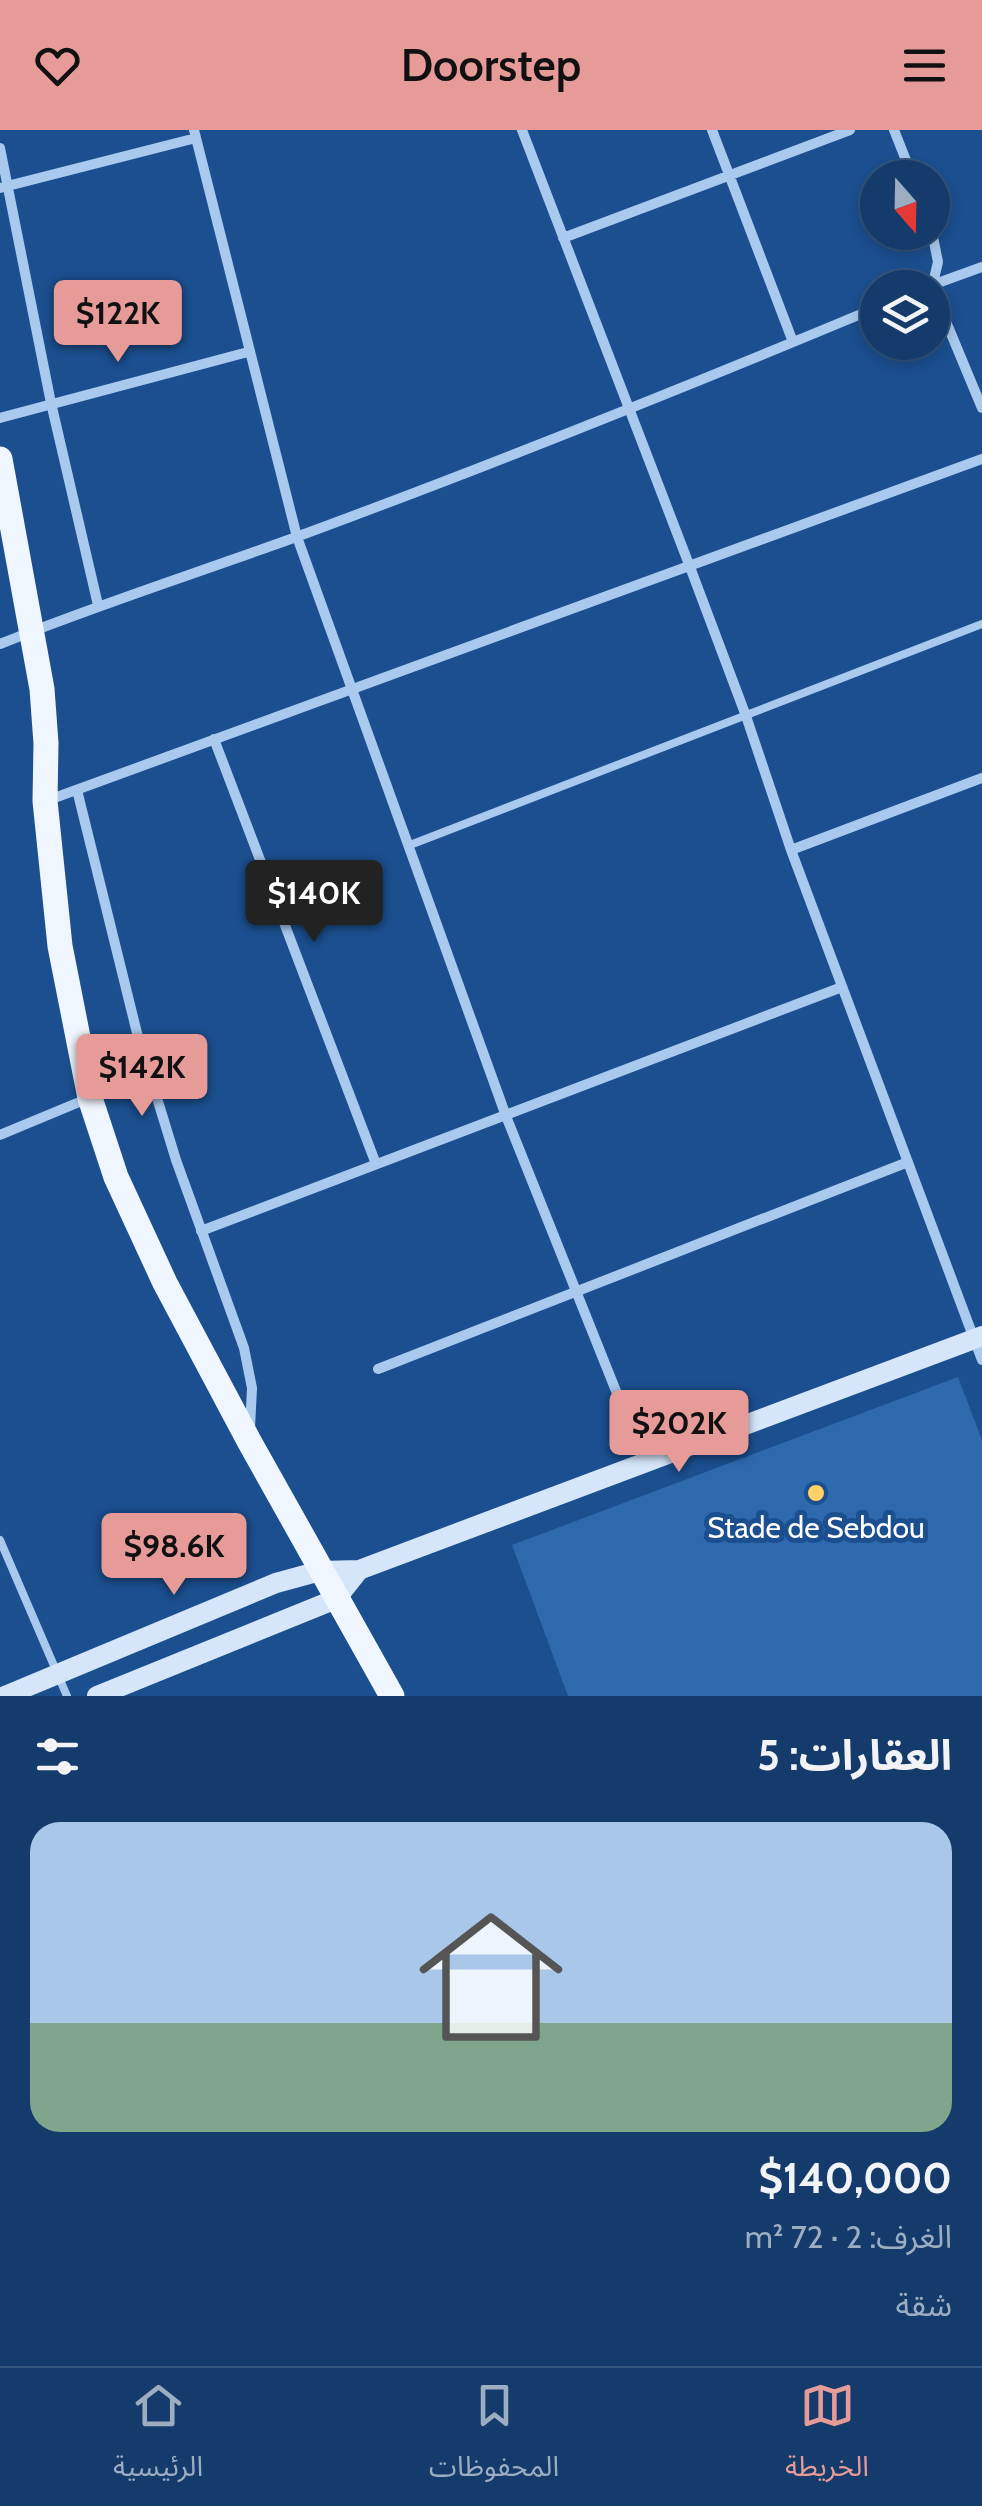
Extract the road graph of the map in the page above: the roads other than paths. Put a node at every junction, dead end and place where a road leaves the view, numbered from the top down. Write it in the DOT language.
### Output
graph roads {
  1 [pos="522,130"];
  2 [pos="712,130"];
  3 [pos="850,130"];
  4 [pos="894,130"];
  5 [pos="195,134"];
  6 [pos="0,148"];
  7 [pos="906,160"];
  8 [pos="728,176"];
  9 [pos="4,187"];
  10 [pos="563,238"];
  11 [pos="982,267"];
  12 [pos="950,279"];
  13 [pos="860,314"];
  14 [pos="950,334"];
  15 [pos="793,342"];
  16 [pos="248,352"];
  17 [pos="51,403"];
  18 [pos="982,408"];
  19 [pos="629,410"];
  20 [pos="0,418"];
  21 [pos="0,458"];
  22 [pos="982,459"];
  23 [pos="6,518"];
  24 [pos="297,537"];
  25 [pos="690,567"];
  26 [pos="98,605"];
  27 [pos="982,624"];
  28 [pos="33,630"];
  29 [pos="0,644"];
  30 [pos="352,690"];
  31 [pos="746,716"];
  32 [pos="214,739"];
  33 [pos="982,778"];
  34 [pos="77,790"];
  35 [pos="45,801"];
  36 [pos="410,846"];
  37 [pos="790,850"];
  38 [pos="842,987"];
  39 [pos="90,1098"];
  40 [pos="506,1116"];
  41 [pos="0,1136"];
  42 [pos="908,1162"];
  43 [pos="376,1164"];
  44 [pos="200,1231"];
  45 [pos="578,1291"];
  46 [pos="978,1338"];
  47 [pos="982,1360"];
  48 [pos="378,1369"];
  49 [pos="249,1441"];
  50 [pos="644,1461"];
  51 [pos="0,1540"];
  52 [pos="359,1570"];
  53 [pos="320,1571"];
  54 [pos="336,1599"];
  55 [pos="57,1674"];
  56 [pos="5,1696"];
  57 [pos="67,1696"];
  58 [pos="96,1696"];
  59 [pos="392,1696"];
  1 -- 10 [label="street"];
  2 -- 8 [label="street"];
  3 -- 8 [label="street"];
  4 -- 7 [label="street"];
  5 -- 9 [label="street"];
  5 -- 16 [label="street"];
  6 -- 9 [label="street"];
  8 -- 10 [label="street"];
  8 -- 15 [label="street"];
  9 -- 17 [label="street"];
  10 -- 19 [label="street"];
  11 -- 12 [label="street"];
  13 -- 15 [label="street"];
  14 -- 18 [label="street"];
  15 -- 19 [label="street"];
  16 -- 17 [label="street"];
  16 -- 24 [label="street"];
  17 -- 20 [label="street"];
  17 -- 26 [label="street"];
  19 -- 24 [label="street"];
  19 -- 25 [label="street"];
  21 -- 23 [label="main road"];
  22 -- 25 [label="street"];
  23 -- 28 [label="main road"];
  24 -- 26 [label="street"];
  24 -- 30 [label="street"];
  25 -- 30 [label="street"];
  25 -- 31 [label="street"];
  26 -- 28 [label="street"];
  27 -- 31 [label="lane"];
  28 -- 29 [label="street"];
  28 -- 35 [label="main road"];
  30 -- 32 [label="street"];
  30 -- 36 [label="street"];
  31 -- 36 [label="lane"];
  31 -- 37 [label="street"];
  32 -- 34 [label="street"];
  32 -- 43 [label="street"];
  33 -- 37 [label="street"];
  34 -- 35 [label="street"];
  34 -- 44 [label="street"];
  35 -- 39 [label="main road"];
  36 -- 40 [label="street"];
  37 -- 38 [label="street"];
  38 -- 40 [label="street"];
  38 -- 42 [label="street"];
  39 -- 41 [label="street"];
  39 -- 49 [label="main road"];
  40 -- 43 [label="street"];
  40 -- 45 [label="street"];
  42 -- 45 [label="street"];
  42 -- 46 [label="street"];
  43 -- 44 [label="street"];
  44 -- 49 [label="street"];
  45 -- 48 [label="street"];
  45 -- 50 [label="street"];
  46 -- 47 [label="street"];
  46 -- 50 [label="main road"];
  49 -- 53 [label="main road"];
  50 -- 52 [label="main road"];
  51 -- 55 [label="lane"];
  52 -- 53 [label="main road"];
  52 -- 54 [label="main road"];
  53 -- 54 [label="main road"];
  53 -- 55 [label="main road"];
  54 -- 58 [label="main road"];
  54 -- 59 [label="main road"];
  55 -- 56 [label="main road"];
  55 -- 57 [label="lane"];
}
